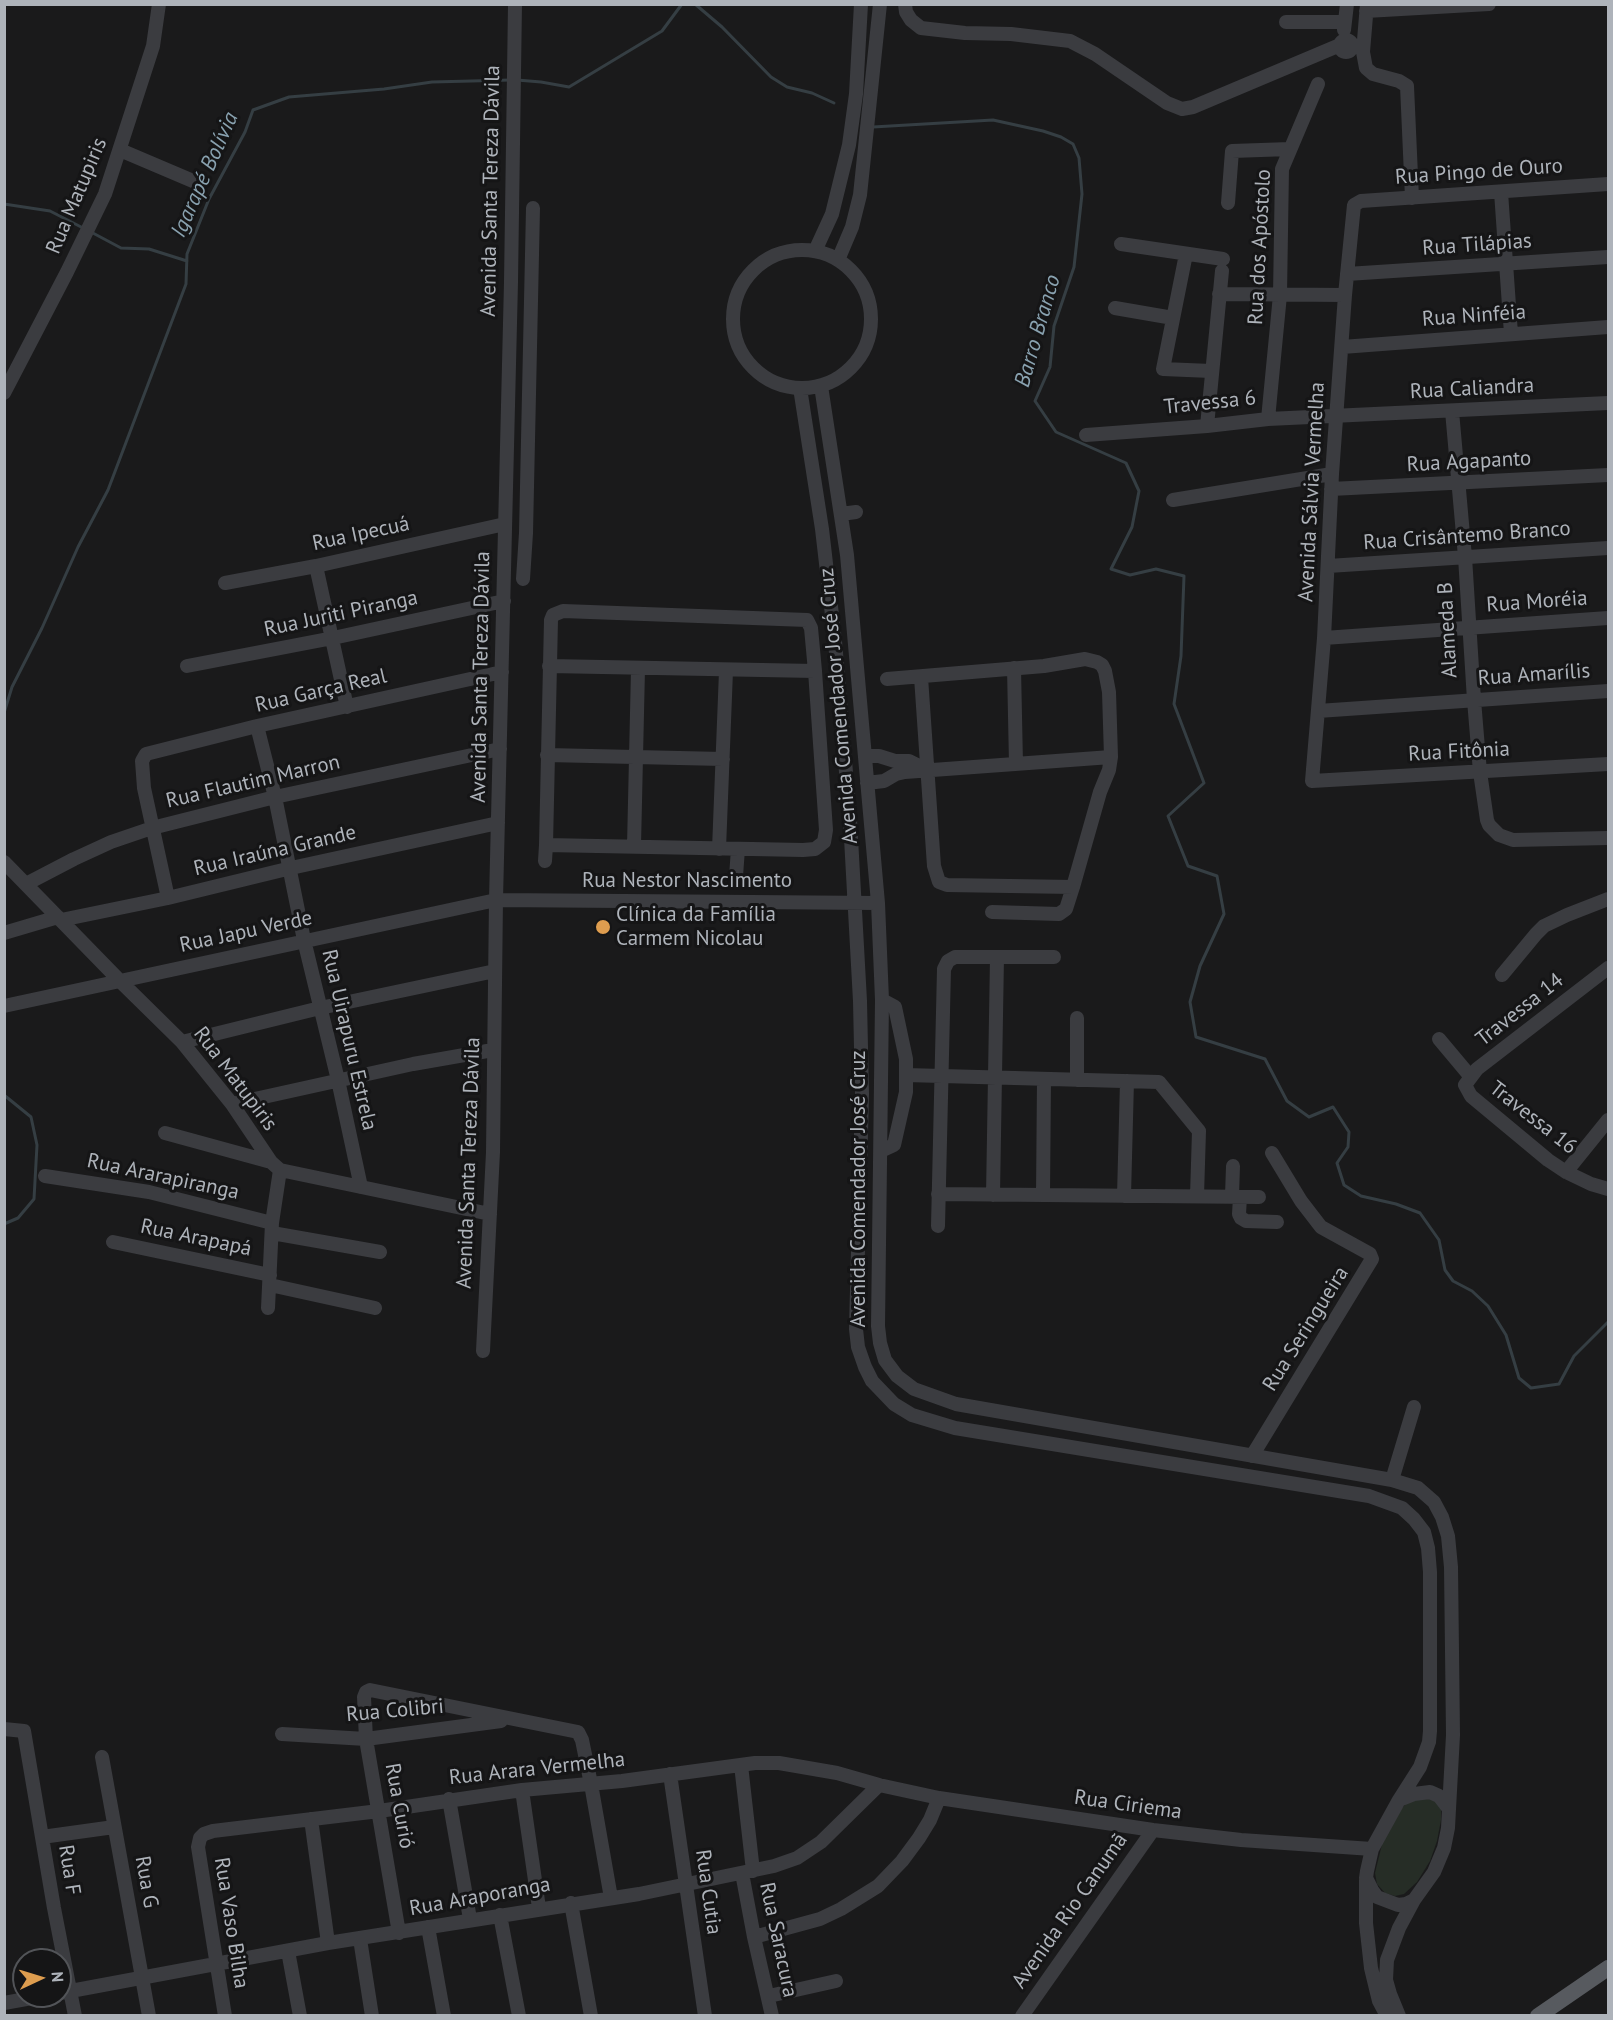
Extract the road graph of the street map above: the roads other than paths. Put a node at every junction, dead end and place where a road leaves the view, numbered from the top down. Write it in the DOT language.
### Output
graph roads {
  1 [pos="159,4"];
  2 [pos="515,4"];
  3 [pos="861,4"];
  4 [pos="1347,4"];
  5 [pos="1489,4"];
  6 [pos="880,8"];
  7 [pos="906,8"];
  8 [pos="1366,8"];
  9 [pos="1286,22"];
  10 [pos="1345,22"];
  11 [pos="1318,84"];
  12 [pos="1290,149"];
  13 [pos="120,150"];
  14 [pos="200,184"];
  15 [pos="1608,184"];
  16 [pos="1501,192"];
  17 [pos="1412,198"];
  18 [pos="1228,203"];
  19 [pos="1354,205"];
  20 [pos="533,208"];
  21 [pos="1121,244"];
  22 [pos="815,251"];
  23 [pos="1186,254"];
  24 [pos="1608,257"];
  25 [pos="838,260"];
  26 [pos="1506,264"];
  27 [pos="1347,274"];
  28 [pos="1220,294"];
  29 [pos="1280,295"];
  30 [pos="1345,295"];
  31 [pos="1115,308"];
  32 [pos="1173,318"];
  33 [pos="1608,327"];
  34 [pos="1511,334"];
  35 [pos="1342,346"];
  36 [pos="1211,371"];
  37 [pos="821,386"];
  38 [pos="6,388"];
  39 [pos="800,388"];
  40 [pos="1608,403"];
  41 [pos="1452,411"];
  42 [pos="1337,416"];
  43 [pos="1268,418"];
  44 [pos="1207,426"];
  45 [pos="1086,435"];
  46 [pos="1332,474"];
  47 [pos="1608,475"];
  48 [pos="1458,484"];
  49 [pos="1331,489"];
  50 [pos="1173,500"];
  51 [pos="856,512"];
  52 [pos="841,514"];
  53 [pos="505,524"];
  54 [pos="1608,548"];
  55 [pos="1465,557"];
  56 [pos="316,566"];
  57 [pos="1328,566"];
  58 [pos="523,579"];
  59 [pos="225,583"];
  60 [pos="504,601"];
  61 [pos="1608,618"];
  62 [pos="1469,629"];
  63 [pos="333,638"];
  64 [pos="1324,638"];
  65 [pos="187,666"];
  66 [pos="549,666"];
  67 [pos="1014,668"];
  68 [pos="638,669"];
  69 [pos="726,671"];
  70 [pos="815,671"];
  71 [pos="502,672"];
  72 [pos="921,678"];
  73 [pos="887,679"];
  74 [pos="1608,691"];
  75 [pos="1474,700"];
  76 [pos="347,706"];
  77 [pos="1318,711"];
  78 [pos="257,726"];
  79 [pos="843,728"];
  80 [pos="819,730"];
  81 [pos="500,749"];
  82 [pos="547,755"];
  83 [pos="865,756"];
  84 [pos="636,757"];
  85 [pos="1111,757"];
  86 [pos="723,759"];
  87 [pos="1016,764"];
  88 [pos="1608,764"];
  89 [pos="927,770"];
  90 [pos="1480,772"];
  91 [pos="1312,782"];
  92 [pos="867,783"];
  93 [pos="275,797"];
  94 [pos="498,823"];
  95 [pos="152,828"];
  96 [pos="1608,838"];
  97 [pos="546,845"];
  98 [pos="634,846"];
  99 [pos="719,849"];
  100 [pos="738,849"];
  101 [pos="545,861"];
  102 [pos="4,862"];
  103 [pos="291,868"];
  104 [pos="736,876"];
  105 [pos="26,884"];
  106 [pos="1073,887"];
  107 [pos="168,898"];
  108 [pos="1608,899"];
  109 [pos="496,900"];
  110 [pos="855,903"];
  111 [pos="878,903"];
  112 [pos="992,912"];
  113 [pos="59,919"];
  114 [pos="4,933"];
  115 [pos="304,940"];
  116 [pos="997,957"];
  117 [pos="1054,957"];
  118 [pos="1608,968"];
  119 [pos="495,971"];
  120 [pos="1502,975"];
  121 [pos="120,981"];
  122 [pos="882,1000"];
  123 [pos="4,1006"];
  124 [pos="320,1008"];
  125 [pos="1077,1018"];
  126 [pos="1438,1039"];
  127 [pos="182,1042"];
  128 [pos="493,1050"];
  129 [pos="906,1075"];
  130 [pos="941,1076"];
  131 [pos="995,1077"];
  132 [pos="1044,1079"];
  133 [pos="338,1080"];
  134 [pos="1077,1080"];
  135 [pos="1126,1081"];
  136 [pos="1468,1083"];
  137 [pos="232,1104"];
  138 [pos="1608,1120"];
  139 [pos="165,1132"];
  140 [pos="881,1151"];
  141 [pos="1272,1153"];
  142 [pos="275,1166"];
  143 [pos="1233,1166"];
  144 [pos="1566,1172"];
  145 [pos="45,1176"];
  146 [pos="361,1187"];
  147 [pos="1608,1189"];
  148 [pos="938,1194"];
  149 [pos="993,1195"];
  150 [pos="1042,1195"];
  151 [pos="1124,1196"];
  152 [pos="1197,1196"];
  153 [pos="1236,1196"];
  154 [pos="1259,1197"];
  155 [pos="490,1214"];
  156 [pos="1277,1222"];
  157 [pos="938,1226"];
  158 [pos="272,1228"];
  159 [pos="114,1242"];
  160 [pos="380,1252"];
  161 [pos="270,1280"];
  162 [pos="268,1308"];
  163 [pos="375,1308"];
  164 [pos="483,1350"];
  165 [pos="1414,1407"];
  166 [pos="1252,1456"];
  167 [pos="1392,1480"];
  168 [pos="370,1690"];
  169 [pos="512,1719"];
  170 [pos="4,1729"];
  171 [pos="282,1734"];
  172 [pos="366,1739"];
  173 [pos="102,1756"];
  174 [pos="741,1765"];
  175 [pos="670,1774"];
  176 [pos="591,1784"];
  177 [pos="879,1785"];
  178 [pos="522,1790"];
  179 [pos="939,1798"];
  180 [pos="448,1799"];
  181 [pos="1399,1800"];
  182 [pos="1449,1809"];
  183 [pos="379,1811"];
  184 [pos="311,1819"];
  185 [pos="114,1827"];
  186 [pos="1153,1830"];
  187 [pos="42,1838"];
  188 [pos="200,1838"];
  189 [pos="1372,1849"];
  190 [pos="748,1872"];
  191 [pos="1366,1878"];
  192 [pos="686,1885"];
  193 [pos="611,1898"];
  194 [pos="1414,1900"];
  195 [pos="571,1903"];
  196 [pos="539,1908"];
  197 [pos="500,1915"];
  198 [pos="470,1919"];
  199 [pos="428,1927"];
  200 [pos="399,1933"];
  201 [pos="754,1937"];
  202 [pos="360,1939"];
  203 [pos="328,1943"];
  204 [pos="58,1948"];
  205 [pos="288,1951"];
  206 [pos="216,1964"];
  207 [pos="1608,1968"];
  208 [pos="142,1977"];
  209 [pos="836,1981"];
  210 [pos="72,1991"];
  211 [pos="769,1996"];
  212 [pos="149,2016"];
  213 [pos="225,2016"];
  214 [pos="300,2016"];
  215 [pos="372,2016"];
  216 [pos="444,2016"];
  217 [pos="519,2016"];
  218 [pos="591,2016"];
  219 [pos="705,2016"];
  220 [pos="772,2016"];
  221 [pos="1022,2016"];
  222 [pos="1387,2016"];
  223 [pos="1399,2016"];
  224 [pos="1538,2016"];
  1 -- 13 [label="street, Rua Matupiris"];
  2 -- 53 [label="street, Avenida Santa Tereza Dávila"];
  3 -- 22 [label="street"];
  4 -- 10 [label="street"];
  5 -- 8 [label="street"];
  6 -- 7 [label="street"];
  6 -- 25 [label="street"];
  7 -- 10 [label="street"];
  8 -- 17 [label="street"];
  9 -- 10 [label="street"];
  11 -- 12 [label="street, Rua dos Apóstolo"];
  12 -- 18 [label="street"];
  12 -- 29 [label="street, Rua dos Apóstolo"];
  13 -- 14 [label="street"];
  13 -- 38 [label="street, Rua Matupiris"];
  15 -- 16 [label="street, Rua Pingo de Ouro"];
  16 -- 17 [label="street, Rua Pingo de Ouro"];
  16 -- 26 [label="street"];
  17 -- 19 [label="street, Rua Pingo de Ouro"];
  19 -- 27 [label="street, Avenida Sálvia Vermelha"];
  20 -- 58 [label="street"];
  21 -- 23 [label="street"];
  22 -- 25 [label="street"];
  22 -- 39 [label="street"];
  23 -- 28 [label="street"];
  23 -- 32 [label="street"];
  24 -- 26 [label="street, Rua Tilápias"];
  25 -- 37 [label="street"];
  26 -- 27 [label="street, Rua Tilápias"];
  26 -- 34 [label="street"];
  27 -- 30 [label="street, Avenida Sálvia Vermelha"];
  28 -- 29 [label="street"];
  28 -- 36 [label="street"];
  29 -- 30 [label="street"];
  29 -- 43 [label="street, Rua dos Apóstolo"];
  30 -- 35 [label="street, Avenida Sálvia Vermelha"];
  31 -- 32 [label="street"];
  32 -- 36 [label="street"];
  33 -- 34 [label="street, Rua Ninféia"];
  34 -- 35 [label="street, Rua Ninféia"];
  35 -- 42 [label="street, Avenida Sálvia Vermelha"];
  36 -- 44 [label="street"];
  37 -- 39 [label="street"];
  37 -- 52 [label="street, Avenida Comendador José Cruz"];
  39 -- 79 [label="street, Avenida Comendador José Cruz"];
  40 -- 41 [label="street, Rua Caliandra"];
  41 -- 42 [label="street, Rua Caliandra"];
  41 -- 48 [label="street, Alameda B"];
  42 -- 43 [label="street, Travessa 6"];
  42 -- 46 [label="street, Avenida Sálvia Vermelha"];
  43 -- 44 [label="street, Travessa 6"];
  44 -- 45 [label="street, Travessa 6"];
  46 -- 49 [label="street, Avenida Sálvia Vermelha"];
  46 -- 50 [label="street"];
  47 -- 48 [label="street, Rua Agapanto"];
  48 -- 49 [label="street, Rua Agapanto"];
  48 -- 55 [label="street, Alameda B"];
  49 -- 57 [label="street, Avenida Sálvia Vermelha"];
  51 -- 52 [label="street"];
  52 -- 83 [label="street, Avenida Comendador José Cruz"];
  53 -- 56 [label="street, Rua Ipecuá"];
  53 -- 60 [label="street, Avenida Santa Tereza Dávila"];
  54 -- 55 [label="street, Rua Crisântemo Branco"];
  55 -- 57 [label="street, Rua Crisântemo Branco"];
  55 -- 62 [label="street, Alameda B"];
  56 -- 59 [label="street, Rua Ipecuá"];
  56 -- 63 [label="street"];
  57 -- 64 [label="street, Avenida Sálvia Vermelha"];
  60 -- 63 [label="street, Rua Juriti Piranga"];
  60 -- 71 [label="street, Avenida Santa Tereza Dávila"];
  61 -- 62 [label="street, Rua Moréia"];
  62 -- 64 [label="street, Rua Moréia"];
  62 -- 75 [label="street, Alameda B"];
  63 -- 65 [label="street, Rua Juriti Piranga"];
  63 -- 76 [label="street"];
  64 -- 77 [label="street, Avenida Sálvia Vermelha"];
  66 -- 68 [label="street"];
  66 -- 70 [label="street"];
  66 -- 82 [label="street"];
  67 -- 72 [label="street"];
  67 -- 85 [label="street"];
  67 -- 87 [label="street"];
  68 -- 69 [label="street"];
  68 -- 84 [label="street"];
  69 -- 70 [label="street"];
  69 -- 86 [label="street"];
  70 -- 80 [label="street"];
  71 -- 76 [label="street, Rua Garça Real"];
  71 -- 81 [label="street, Avenida Santa Tereza Dávila"];
  72 -- 73 [label="street"];
  72 -- 89 [label="street"];
  74 -- 75 [label="street, Rua Amarílis"];
  75 -- 77 [label="street, Rua Amarílis"];
  75 -- 90 [label="street, Alameda B"];
  76 -- 78 [label="street, Rua Garça Real"];
  77 -- 91 [label="street, Avenida Sálvia Vermelha"];
  78 -- 93 [label="street, Rua Uirapuru Estrela"];
  78 -- 95 [label="street, Rua Garça Real"];
  79 -- 80 [label="street"];
  79 -- 110 [label="street, Avenida Comendador José Cruz"];
  80 -- 100 [label="street"];
  81 -- 93 [label="street, Rua Flautim Marron"];
  81 -- 94 [label="street, Avenida Santa Tereza Dávila"];
  82 -- 84 [label="street"];
  82 -- 97 [label="street"];
  83 -- 89 [label="street"];
  83 -- 92 [label="street, Avenida Comendador José Cruz"];
  84 -- 86 [label="street"];
  84 -- 98 [label="street"];
  85 -- 87 [label="street"];
  85 -- 106 [label="street"];
  86 -- 99 [label="street"];
  87 -- 89 [label="street"];
  88 -- 90 [label="street, Rua Fitônia"];
  89 -- 92 [label="street"];
  89 -- 106 [label="street"];
  90 -- 91 [label="street, Rua Fitônia"];
  90 -- 96 [label="street, Alameda B"];
  92 -- 111 [label="street, Avenida Comendador José Cruz"];
  93 -- 95 [label="street, Rua Flautim Marron"];
  93 -- 103 [label="street, Rua Uirapuru Estrela"];
  94 -- 103 [label="street, Rua Iraúna Grande"];
  94 -- 109 [label="street, Avenida Santa Tereza Dávila"];
  95 -- 105 [label="street, Rua Flautim Marron"];
  95 -- 107 [label="street"];
  97 -- 98 [label="street"];
  97 -- 101 [label="street"];
  98 -- 99 [label="street"];
  99 -- 100 [label="street"];
  100 -- 104 [label="street"];
  102 -- 105 [label="street, Rua Matupiris"];
  103 -- 107 [label="street, Rua Iraúna Grande"];
  103 -- 115 [label="street, Rua Uirapuru Estrela"];
  105 -- 113 [label="street, Rua Matupiris"];
  106 -- 112 [label="street"];
  107 -- 113 [label="street, Rua Iraúna Grande"];
  108 -- 120 [label="street"];
  109 -- 110 [label="street, Rua Nestor Nascimento"];
  109 -- 115 [label="street, Rua Japu Verde"];
  109 -- 119 [label="street, Avenida Santa Tereza Dávila"];
  110 -- 111 [label="street, Rua Nestor Nascimento"];
  110 -- 181 [label="street, Avenida Comendador José Cruz"];
  111 -- 122 [label="street, Avenida Comendador José Cruz"];
  113 -- 114 [label="street, Rua Iraúna Grande"];
  113 -- 121 [label="street, Rua Matupiris"];
  115 -- 121 [label="street, Rua Japu Verde"];
  115 -- 124 [label="street, Rua Uirapuru Estrela"];
  116 -- 117 [label="street"];
  116 -- 130 [label="street"];
  116 -- 131 [label="street"];
  118 -- 136 [label="street, Travessa 14"];
  119 -- 124 [label="street"];
  119 -- 128 [label="street, Avenida Santa Tereza Dávila"];
  121 -- 123 [label="street, Rua Japu Verde"];
  121 -- 127 [label="street, Rua Matupiris"];
  122 -- 129 [label="street"];
  122 -- 140 [label="street, Avenida Comendador José Cruz"];
  124 -- 127 [label="street"];
  124 -- 133 [label="street, Rua Uirapuru Estrela"];
  125 -- 134 [label="street"];
  126 -- 136 [label="street, Travessa 16"];
  127 -- 137 [label="street, Rua Matupiris"];
  128 -- 133 [label="street"];
  128 -- 155 [label="street, Avenida Santa Tereza Dávila"];
  129 -- 130 [label="street"];
  129 -- 140 [label="street"];
  130 -- 131 [label="street"];
  130 -- 148 [label="street"];
  131 -- 132 [label="street"];
  131 -- 149 [label="street"];
  132 -- 134 [label="street"];
  132 -- 150 [label="street"];
  133 -- 137 [label="street"];
  133 -- 146 [label="street, Rua Uirapuru Estrela"];
  134 -- 135 [label="street"];
  135 -- 151 [label="street"];
  135 -- 152 [label="street"];
  136 -- 144 [label="street, Travessa 16"];
  137 -- 142 [label="street, Rua Matupiris"];
  138 -- 144 [label="street"];
  139 -- 142 [label="street"];
  140 -- 166 [label="street, Avenida Comendador José Cruz"];
  141 -- 166 [label="street, Rua Seringueira"];
  142 -- 146 [label="street"];
  142 -- 158 [label="street"];
  143 -- 153 [label="street"];
  144 -- 147 [label="street, Travessa 16"];
  145 -- 158 [label="street, Rua Ararapiranga"];
  146 -- 155 [label="street"];
  148 -- 149 [label="street"];
  148 -- 157 [label="street"];
  149 -- 150 [label="street"];
  150 -- 151 [label="street"];
  151 -- 152 [label="street"];
  152 -- 153 [label="street"];
  153 -- 154 [label="street"];
  153 -- 156 [label="street"];
  155 -- 164 [label="street, Avenida Santa Tereza Dávila"];
  158 -- 160 [label="street, Rua Ararapiranga"];
  158 -- 161 [label="street"];
  159 -- 161 [label="street, Rua Arapapá"];
  161 -- 162 [label="street"];
  161 -- 163 [label="street, Rua Arapapá"];
  165 -- 167 [label="street"];
  166 -- 167 [label="street, Avenida Comendador José Cruz"];
  167 -- 182 [label="street, Avenida Comendador José Cruz"];
  168 -- 169 [label="street, Rua Colibri"];
  168 -- 172 [label="street, Rua Curió"];
  169 -- 172 [label="street, Rua Colibri"];
  169 -- 176 [label="street, Rua Colibri"];
  170 -- 187 [label="street, Rua F"];
  171 -- 172 [label="street, Rua Colibri"];
  172 -- 183 [label="street, Rua Curió"];
  173 -- 185 [label="street, Rua G"];
  174 -- 175 [label="street, Rua Arara Vermelha"];
  174 -- 177 [label="street, Rua Arara Vermelha"];
  174 -- 190 [label="street, Rua Saracura"];
  175 -- 176 [label="street, Rua Arara Vermelha"];
  175 -- 192 [label="street, Rua Cutia"];
  176 -- 178 [label="street, Rua Arara Vermelha"];
  176 -- 193 [label="street"];
  177 -- 179 [label="street, Rua Ciriema"];
  177 -- 190 [label="street, Rua Araporanga"];
  178 -- 180 [label="street, Rua Arara Vermelha"];
  178 -- 196 [label="street"];
  179 -- 186 [label="street, Rua Ciriema"];
  179 -- 201 [label="street"];
  180 -- 183 [label="street, Rua Arara Vermelha"];
  180 -- 198 [label="street"];
  181 -- 182 [label="street"];
  181 -- 189 [label="street"];
  182 -- 194 [label="street"];
  183 -- 184 [label="street, Rua Arara Vermelha"];
  183 -- 200 [label="street, Rua Curió"];
  184 -- 188 [label="street, Rua Arara Vermelha"];
  184 -- 203 [label="street"];
  185 -- 187 [label="street"];
  185 -- 208 [label="street, Rua G"];
  186 -- 189 [label="street, Rua Ciriema"];
  186 -- 221 [label="street, Avenida Rio Canumã"];
  187 -- 204 [label="street, Rua F"];
  188 -- 206 [label="street, Rua Vaso Bilha"];
  189 -- 191 [label="street"];
  190 -- 192 [label="street, Rua Araporanga"];
  190 -- 201 [label="street, Rua Saracura"];
  191 -- 194 [label="street"];
  191 -- 222 [label="street"];
  192 -- 193 [label="street, Rua Araporanga"];
  192 -- 219 [label="street, Rua Cutia"];
  193 -- 195 [label="street, Rua Araporanga"];
  194 -- 223 [label="street"];
  195 -- 196 [label="street, Rua Araporanga"];
  195 -- 218 [label="street"];
  196 -- 197 [label="street, Rua Araporanga"];
  197 -- 198 [label="street, Rua Araporanga"];
  197 -- 217 [label="street"];
  198 -- 199 [label="street, Rua Araporanga"];
  199 -- 200 [label="street, Rua Araporanga"];
  199 -- 216 [label="street"];
  200 -- 202 [label="street, Rua Araporanga"];
  201 -- 211 [label="street, Rua Saracura"];
  202 -- 203 [label="street, Rua Araporanga"];
  202 -- 215 [label="street"];
  203 -- 205 [label="street, Rua Araporanga"];
  205 -- 206 [label="street, Rua Araporanga"];
  205 -- 214 [label="street"];
  206 -- 208 [label="street, Rua Araporanga"];
  206 -- 213 [label="street, Rua Vaso Bilha"];
  207 -- 224 [label="main road"];
  208 -- 210 [label="street, Rua Araporanga"];
  208 -- 212 [label="street, Rua G"];
  209 -- 211 [label="street"];
  211 -- 220 [label="street, Rua Saracura"];
}
